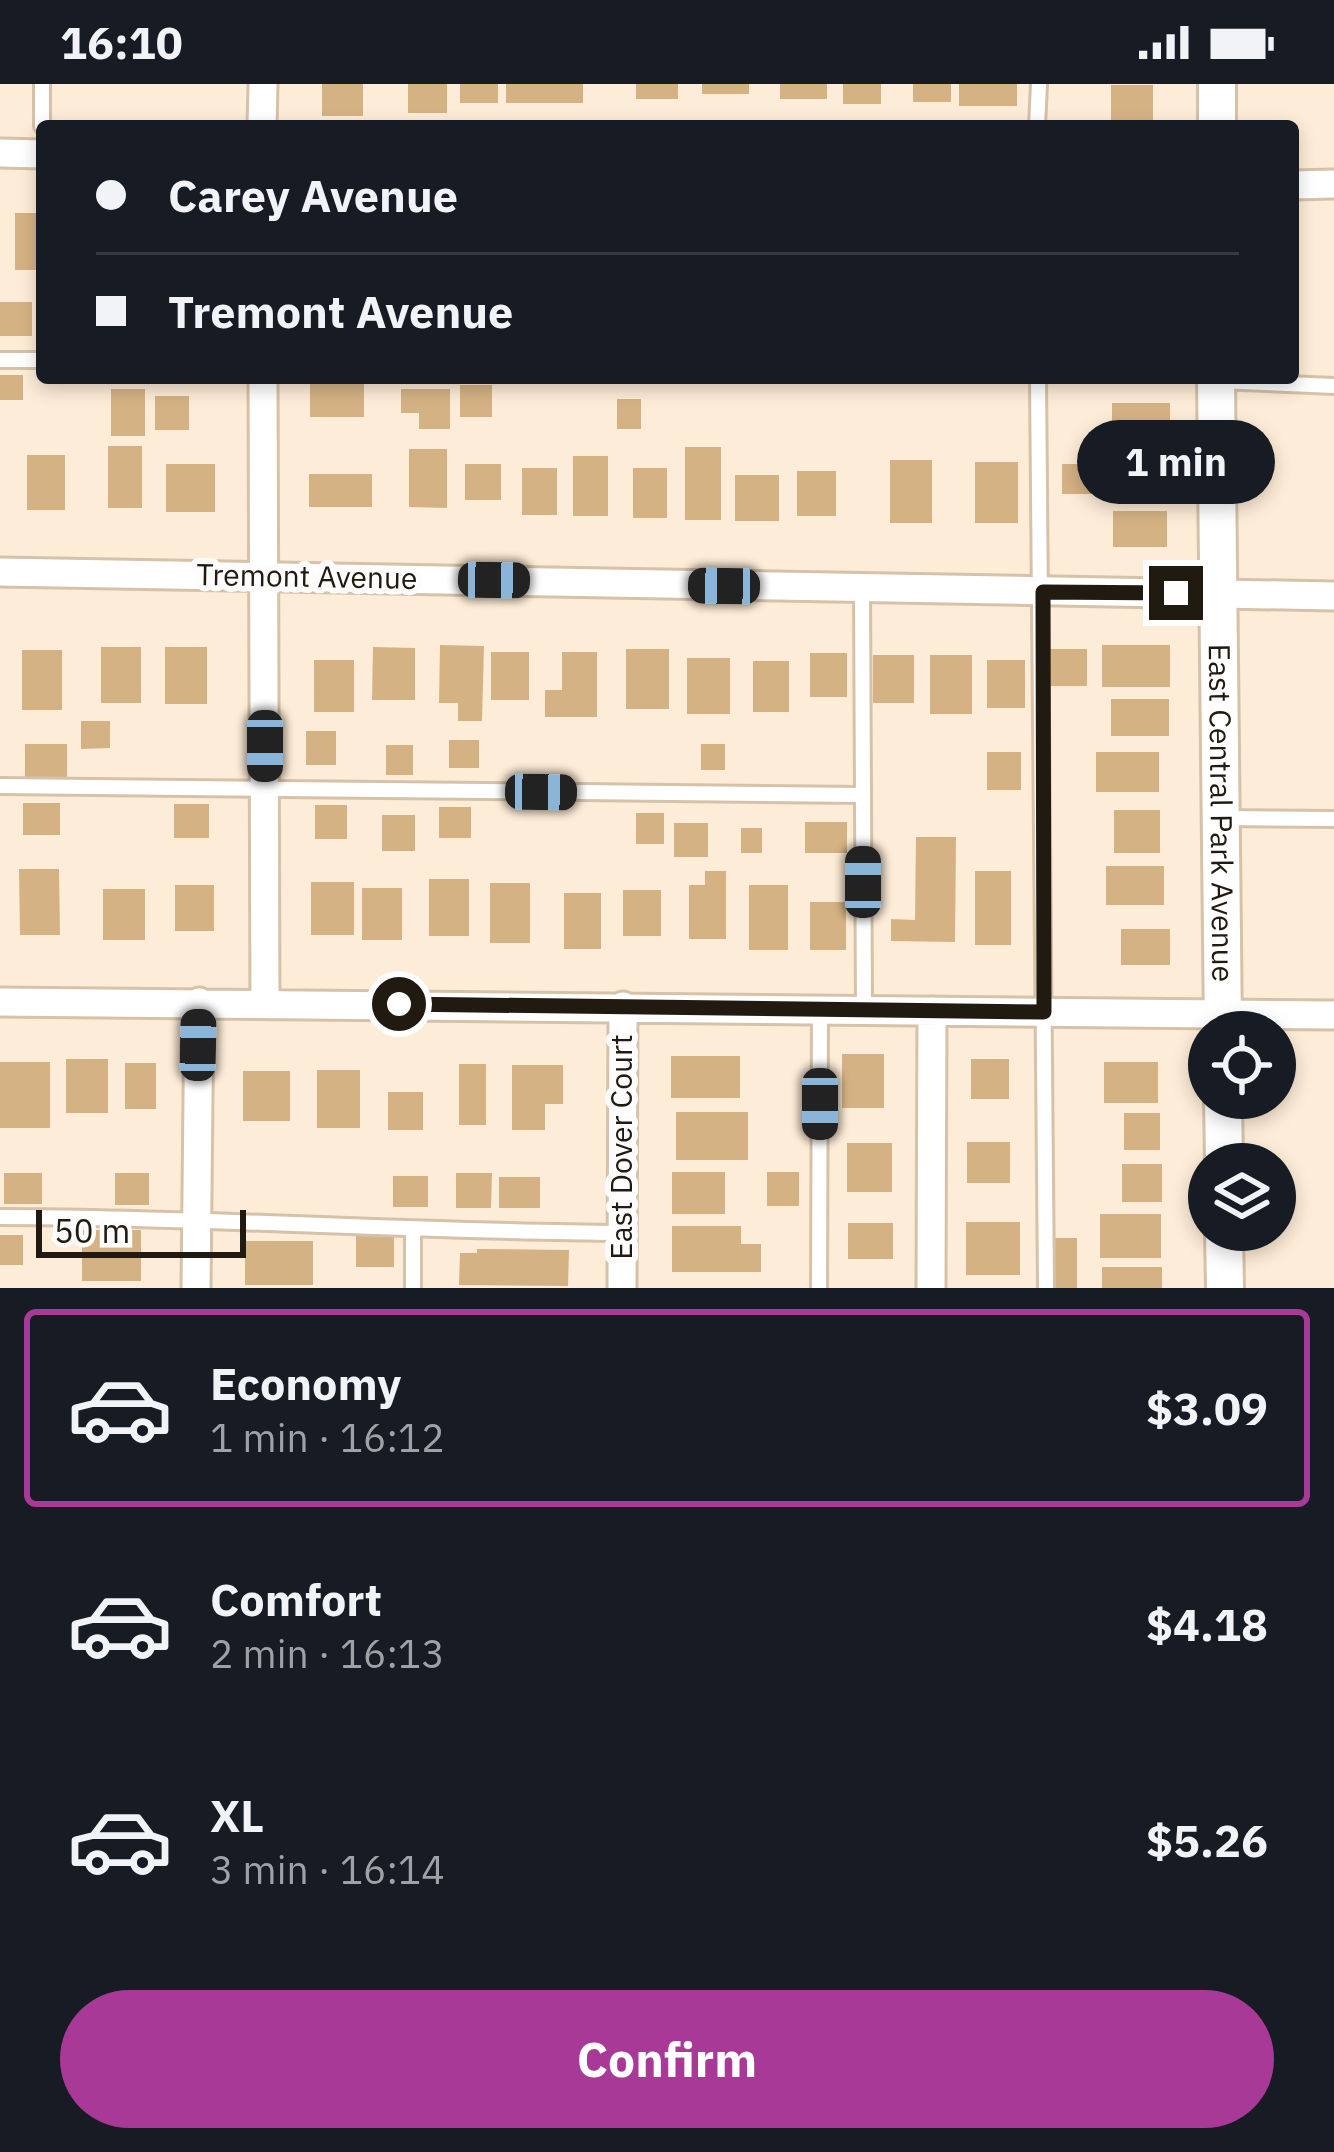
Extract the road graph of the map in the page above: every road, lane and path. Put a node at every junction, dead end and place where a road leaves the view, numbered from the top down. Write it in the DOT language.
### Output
graph roads {
  1 [pos="42,84"];
  2 [pos="263,84"];
  3 [pos="1039,84"];
  4 [pos="1217,84"];
  5 [pos="43,120"];
  6 [pos="262,120"];
  7 [pos="1037,120"];
  8 [pos="1217,120"];
  9 [pos="0,153"];
  10 [pos="36,154"];
  11 [pos="1334,184"];
  12 [pos="1299,185"];
  13 [pos="0,360"];
  14 [pos="36,360"];
  15 [pos="263,384"];
  16 [pos="1038,384"];
  17 [pos="1216,384"];
  18 [pos="1295,384"];
  19 [pos="1334,386"];
  20 [pos="0,572"];
  21 [pos="265,575"];
  22 [pos="862,589"];
  23 [pos="1043,592"];
  24 [pos="1220,594"];
  25 [pos="1334,596"];
  26 [pos="0,786"];
  27 [pos="265,789"];
  28 [pos="863,795"];
  29 [pos="1222,818"];
  30 [pos="1334,819"];
  31 [pos="0,1002"];
  32 [pos="199,1002"];
  33 [pos="266,1004"];
  34 [pos="623,1006"];
  35 [pos="932,1011"];
  36 [pos="1223,1011"];
  37 [pos="820,1012"];
  38 [pos="864,1012"];
  39 [pos="1044,1012"];
  40 [pos="1334,1015"];
  41 [pos="1296,1018"];
  42 [pos="1188,1021"];
  43 [pos="0,1217"];
  44 [pos="195,1217"];
  45 [pos="413,1232"];
  46 [pos="622,1233"];
  47 [pos="1224,1251"];
  48 [pos="196,1288"];
  49 [pos="413,1288"];
  50 [pos="622,1288"];
  51 [pos="819,1288"];
  52 [pos="931,1288"];
  53 [pos="1046,1288"];
  54 [pos="1225,1288"];
  1 -- 5 [label="lane"];
  2 -- 6 [label="street"];
  3 -- 7 [label="lane"];
  4 -- 8 [label="street"];
  9 -- 10 [label="street"];
  11 -- 12 [label="street"];
  13 -- 14 [label="lane"];
  15 -- 21 [label="street"];
  16 -- 23 [label="lane"];
  17 -- 24 [label="street, East Central Park Avenue"];
  18 -- 19 [label="lane"];
  20 -- 21 [label="street, Tremont Avenue"];
  21 -- 22 [label="street, Tremont Avenue"];
  21 -- 27 [label="street"];
  22 -- 23 [label="street, Tremont Avenue"];
  22 -- 28 [label="lane"];
  23 -- 24 [label="street, Tremont Avenue"];
  23 -- 39 [label="lane"];
  24 -- 25 [label="street, Tremont Avenue"];
  24 -- 29 [label="street, East Central Park Avenue"];
  26 -- 27 [label="lane"];
  27 -- 28 [label="lane"];
  27 -- 33 [label="street"];
  28 -- 38 [label="lane"];
  29 -- 30 [label="lane"];
  29 -- 36 [label="street, East Central Park Avenue"];
  31 -- 32 [label="street"];
  32 -- 33 [label="street"];
  32 -- 44 [label="street"];
  33 -- 34 [label="street"];
  34 -- 37 [label="street"];
  34 -- 46 [label="street, East Dover Court"];
  35 -- 38 [label="street"];
  35 -- 39 [label="street"];
  35 -- 52 [label="street"];
  37 -- 38 [label="street"];
  37 -- 51 [label="lane"];
  39 -- 42 [label="street"];
  39 -- 53 [label="lane"];
  40 -- 41 [label="street"];
  43 -- 44 [label="lane"];
  44 -- 45 [label="lane"];
  44 -- 48 [label="street"];
  45 -- 46 [label="lane"];
  45 -- 49 [label="lane"];
  46 -- 50 [label="street, East Dover Court"];
  47 -- 54 [label="street"];
}
